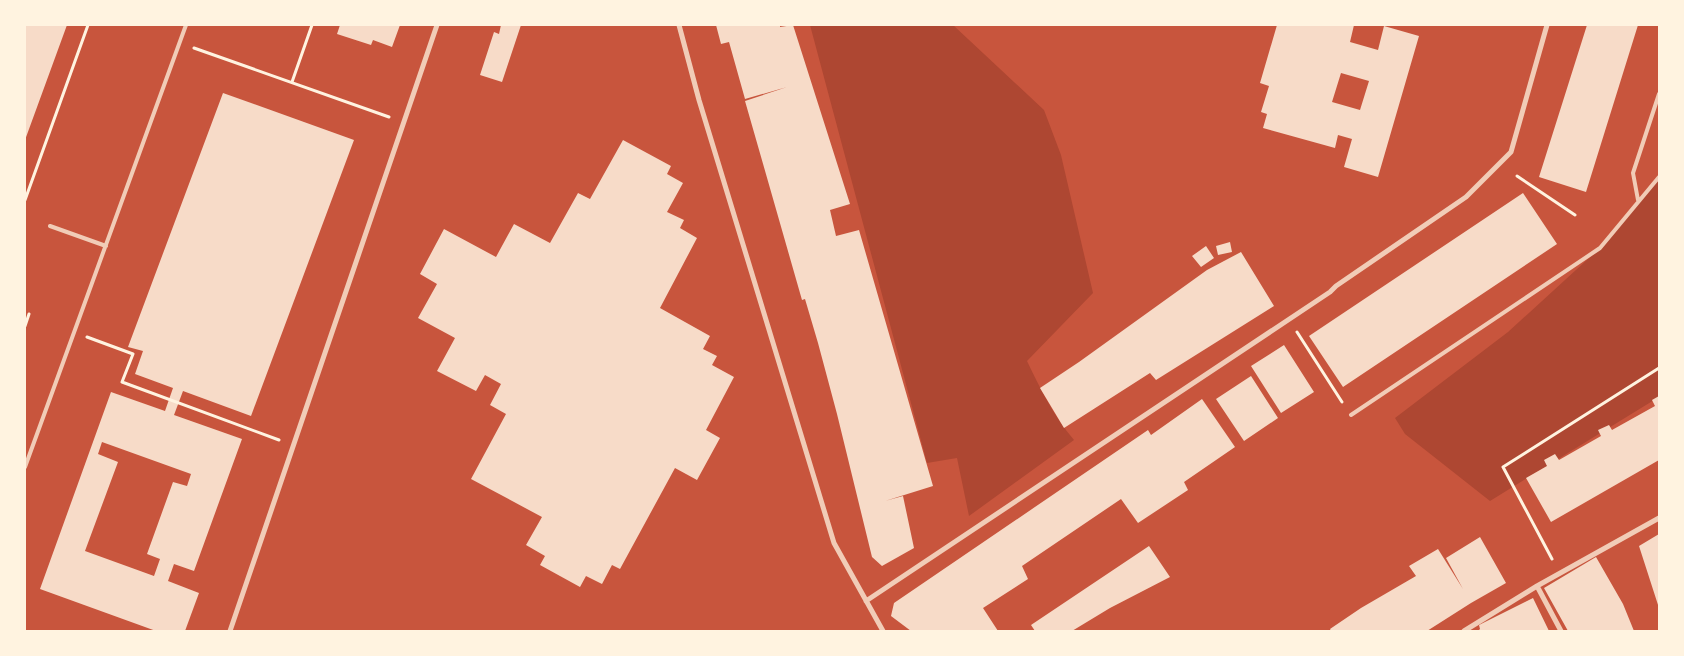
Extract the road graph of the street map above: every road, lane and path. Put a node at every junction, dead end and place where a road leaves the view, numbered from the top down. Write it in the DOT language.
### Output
graph roads {
  1 [pos="88,25"];
  2 [pos="186,25"];
  3 [pos="312,25"];
  4 [pos="437,25"];
  5 [pos="679,25"];
  6 [pos="1548,25"];
  7 [pos="179,42"];
  8 [pos="292,82"];
  9 [pos="1659,94"];
  10 [pos="1654,109"];
  11 [pos="1659,113"];
  12 [pos="404,122"];
  13 [pos="1517,176"];
  14 [pos="1659,177"];
  15 [pos="25,200"];
  16 [pos="1638,200"];
  17 [pos="1575,215"];
  18 [pos="50,226"];
  19 [pos="106,246"];
  20 [pos="29,314"];
  21 [pos="1289,318"];
  22 [pos="25,326"];
  23 [pos="74,332"];
  24 [pos="1659,368"];
  25 [pos="1351,415"];
  26 [pos="293,446"];
  27 [pos="25,467"];
  28 [pos="1659,518"];
  29 [pos="1560,573"];
  30 [pos="1537,586"];
  31 [pos="866,601"];
  32 [pos="230,631"];
  33 [pos="883,631"];
  34 [pos="1464,631"];
  35 [pos="1562,631"];
  1 -- 15 [label="path"];
  2 -- 7 [label="lane"];
  3 -- 8 [label="path"];
  4 -- 12 [label="street"];
  5 -- 31 [label="street"];
  6 -- 21 [label="street"];
  7 -- 8 [label="path"];
  7 -- 19 [label="lane"];
  8 -- 12 [label="path"];
  9 -- 10 [label="lane"];
  10 -- 11 [label="lane"];
  10 -- 16 [label="lane"];
  12 -- 26 [label="street"];
  13 -- 17 [label="path"];
  14 -- 16 [label="lane"];
  16 -- 25 [label="lane"];
  18 -- 19 [label="lane"];
  19 -- 23 [label="lane"];
  20 -- 22 [label="path"];
  21 -- 25 [label="path"];
  21 -- 31 [label="street"];
  23 -- 26 [label="path"];
  23 -- 27 [label="lane"];
  24 -- 29 [label="path"];
  26 -- 32 [label="street"];
  28 -- 29 [label="street"];
  29 -- 30 [label="street"];
  30 -- 34 [label="street"];
  30 -- 35 [label="street"];
  31 -- 33 [label="street"];
}
